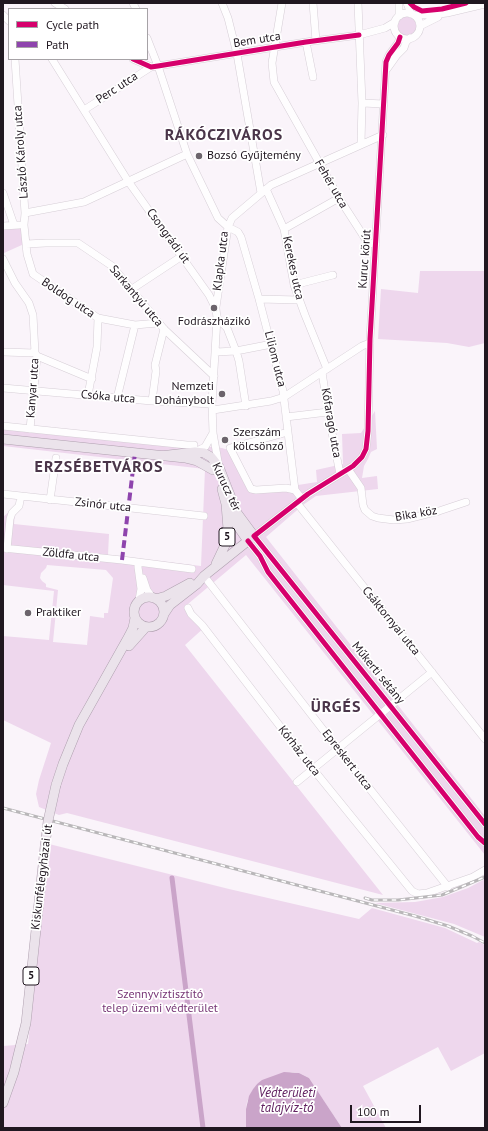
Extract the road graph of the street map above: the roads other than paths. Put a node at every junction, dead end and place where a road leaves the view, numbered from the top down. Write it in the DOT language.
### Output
graph roads {
  1 [pos="54,3"];
  2 [pos="222,3"];
  3 [pos="282,3"];
  4 [pos="313,3"];
  5 [pos="358,3"];
  6 [pos="399,3"];
  7 [pos="407,3"];
  8 [pos="485,4"];
  9 [pos="63,8"];
  10 [pos="447,13"];
  11 [pos="413,15"];
  12 [pos="396,22"];
  13 [pos="420,26"];
  14 [pos="359,35"];
  15 [pos="400,37"];
  16 [pos="410,38"];
  17 [pos="316,41"];
  18 [pos="148,42"];
  19 [pos="306,42"];
  20 [pos="274,48"];
  21 [pos="237,54"];
  22 [pos="15,60"];
  23 [pos="53,60"];
  24 [pos="135,60"];
  25 [pos="154,67"];
  26 [pos="386,71"];
  27 [pos="313,77"];
  28 [pos="362,103"];
  29 [pos="384,104"];
  30 [pos="84,110"];
  31 [pos="383,135"];
  32 [pos="361,144"];
  33 [pos="187,154"];
  34 [pos="319,164"];
  35 [pos="128,181"];
  36 [pos="264,191"];
  37 [pos="3,193"];
  38 [pos="339,198"];
  39 [pos="25,213"];
  40 [pos="14,225"];
  41 [pos="24,225"];
  42 [pos="3,226"];
  43 [pos="228,227"];
  44 [pos="284,229"];
  45 [pos="26,244"];
  46 [pos="376,244"];
  47 [pos="182,256"];
  48 [pos="3,259"];
  49 [pos="333,275"];
  50 [pos="294,285"];
  51 [pos="218,287"];
  52 [pos="132,289"];
  53 [pos="209,295"];
  54 [pos="260,299"];
  55 [pos="299,300"];
  56 [pos="216,309"];
  57 [pos="98,318"];
  58 [pos="217,318"];
  59 [pos="158,323"];
  60 [pos="136,325"];
  61 [pos="164,329"];
  62 [pos="370,343"];
  63 [pos="272,344"];
  64 [pos="236,351"];
  65 [pos="3,352"];
  66 [pos="216,352"];
  67 [pos="36,355"];
  68 [pos="325,371"];
  69 [pos="214,376"];
  70 [pos="92,379"];
  71 [pos="3,388"];
  72 [pos="33,390"];
  73 [pos="88,395"];
  74 [pos="284,396"];
  75 [pos="117,398"];
  76 [pos="152,401"];
  77 [pos="246,406"];
  78 [pos="212,407"];
  79 [pos="328,412"];
  80 [pos="286,417"];
  81 [pos="3,426"];
  82 [pos="30,429"];
  83 [pos="288,432"];
  84 [pos="213,433"];
  85 [pos="3,439"];
  86 [pos="194,448"];
  87 [pos="208,455"];
  88 [pos="160,456"];
  89 [pos="56,458"];
  90 [pos="185,458"];
  91 [pos="216,469"];
  92 [pos="348,469"];
  93 [pos="340,474"];
  94 [pos="295,490"];
  95 [pos="3,494"];
  96 [pos="22,496"];
  97 [pos="50,500"];
  98 [pos="300,501"];
  99 [pos="466,502"];
  100 [pos="226,504"];
  101 [pos="204,516"];
  102 [pos="251,538"];
  103 [pos="5,548"];
  104 [pos="138,562"];
  105 [pos="215,567"];
  106 [pos="192,570"];
  107 [pos="204,576"];
  108 [pos="154,598"];
  109 [pos="139,600"];
  110 [pos="188,608"];
  111 [pos="164,614"];
  112 [pos="135,618"];
  113 [pos="146,627"];
  114 [pos="115,662"];
  115 [pos="432,672"];
  116 [pos="391,706"];
  117 [pos="380,715"];
  118 [pos="485,739"];
  119 [pos="338,749"];
  120 [pos="313,769"];
  121 [pos="297,782"];
  122 [pos="485,824"];
  123 [pos="484,842"];
  124 [pos="485,870"];
  125 [pos="448,887"];
  126 [pos="3,1103"];
  1 -- 9 [label="street"];
  2 -- 21 [label="street, Kerekes utca"];
  3 -- 20 [label="street, Fehér utca"];
  4 -- 17 [label="street"];
  5 -- 14 [label="street"];
  6 -- 12 [label="street"];
  7 -- 11 [label="street"];
  8 -- 10 [label="street"];
  10 -- 11 [label="street"];
  10 -- 13 [label="street"];
  11 -- 12 [label="street"];
  11 -- 13 [label="street"];
  12 -- 14 [label="street, Bem utca"];
  12 -- 15 [label="street"];
  13 -- 16 [label="street"];
  14 -- 17 [label="street, Bem utca"];
  14 -- 28 [label="street"];
  15 -- 16 [label="street"];
  15 -- 26 [label="street, Kuruc körút"];
  16 -- 26 [label="street"];
  17 -- 19 [label="street, Bem utca"];
  18 -- 25 [label="street, Klapka utca"];
  19 -- 20 [label="street, Bem utca"];
  19 -- 27 [label="street"];
  20 -- 21 [label="street, Bem utca"];
  20 -- 34 [label="street, Fehér utca"];
  21 -- 25 [label="street, Bem utca"];
  21 -- 36 [label="street, Kerekes utca"];
  22 -- 39 [label="street, László Károly utca"];
  23 -- 30 [label="street, Csongrádi út"];
  24 -- 25 [label="street"];
  25 -- 30 [label="street, Perc utca"];
  25 -- 33 [label="street, Klapka utca"];
  26 -- 29 [label="street, Kuruc körút"];
  28 -- 29 [label="street"];
  28 -- 32 [label="street"];
  29 -- 31 [label="street, Kuruc körút"];
  30 -- 35 [label="street, Csongrádi út"];
  31 -- 32 [label="street"];
  31 -- 46 [label="street, Kuruc körút"];
  32 -- 34 [label="street"];
  33 -- 35 [label="street"];
  33 -- 43 [label="street, Klapka utca"];
  34 -- 36 [label="street"];
  34 -- 38 [label="street, Fehér utca"];
  35 -- 39 [label="street"];
  35 -- 47 [label="street, Csongrádi út"];
  36 -- 43 [label="street"];
  36 -- 44 [label="street, Kerekes utca"];
  37 -- 40 [label="street"];
  38 -- 44 [label="street"];
  38 -- 46 [label="street, Fehér utca"];
  39 -- 41 [label="street, László Károly utca"];
  40 -- 41 [label="street"];
  40 -- 42 [label="street"];
  41 -- 45 [label="street, László Károly utca"];
  43 -- 51 [label="street, Klapka utca"];
  43 -- 54 [label="street, Liliom utca"];
  44 -- 50 [label="street, Kerekes utca"];
  45 -- 52 [label="street, Sarkantyú utca"];
  45 -- 57 [label="street, Boldog utca"];
  46 -- 62 [label="street, Kuruc körút"];
  47 -- 52 [label="street"];
  47 -- 53 [label="street, Csongrádi út"];
  48 -- 67 [label="street, Kanyar utca"];
  49 -- 50 [label="street"];
  50 -- 55 [label="street, Kerekes utca"];
  51 -- 53 [label="street"];
  51 -- 56 [label="street, Klapka utca"];
  52 -- 59 [label="street, Sarkantyú utca"];
  53 -- 56 [label="street, Csongrádi út"];
  54 -- 55 [label="street"];
  54 -- 63 [label="street, Liliom utca"];
  55 -- 68 [label="street, Kerekes utca"];
  56 -- 58 [label="street, Csongrádi út"];
  57 -- 60 [label="street, Boldog utca"];
  57 -- 70 [label="street"];
  58 -- 64 [label="street"];
  58 -- 66 [label="street, Csongrádi út"];
  59 -- 60 [label="street, Boldog utca"];
  59 -- 61 [label="street, Sarkantyú utca"];
  60 -- 75 [label="street"];
  61 -- 69 [label="street, Sarkantyú utca"];
  61 -- 76 [label="street"];
  62 -- 68 [label="street, Csóka utca"];
  62 -- 92 [label="street, Kuruc körút"];
  63 -- 64 [label="street"];
  63 -- 74 [label="street, Liliom utca"];
  64 -- 66 [label="street"];
  64 -- 77 [label="street"];
  65 -- 67 [label="street"];
  66 -- 69 [label="street, Csongrádi út"];
  67 -- 70 [label="street"];
  67 -- 72 [label="street, Kanyar utca"];
  68 -- 74 [label="street, Csóka utca"];
  68 -- 79 [label="street, Kőfaragó utca"];
  69 -- 78 [label="street, Csongrádi út"];
  70 -- 73 [label="street"];
  71 -- 72 [label="street, Csóka utca"];
  72 -- 73 [label="street, Csóka utca"];
  72 -- 82 [label="street, Kanyar utca"];
  73 -- 75 [label="street, Csóka utca"];
  74 -- 77 [label="street, Csóka utca"];
  74 -- 80 [label="street, Liliom utca"];
  75 -- 76 [label="street, Csóka utca"];
  76 -- 78 [label="street, Csóka utca"];
  77 -- 78 [label="street, Csóka utca"];
  78 -- 84 [label="street, Csongrádi út"];
  79 -- 80 [label="street"];
  79 -- 93 [label="street, Kőfaragó utca"];
  80 -- 83 [label="street, Liliom utca"];
  81 -- 82 [label="street"];
  82 -- 86 [label="street"];
  83 -- 94 [label="street, Liliom utca"];
  83 -- 94 [label="street, Kurucz tér"];
  84 -- 86 [label="street"];
  84 -- 87 [label="street, Csongrádi út"];
  84 -- 91 [label="street, Csongrádi út"];
  85 -- 88 [label="main road"];
  86 -- 87 [label="main road"];
  86 -- 88 [label="main road"];
  87 -- 90 [label="main road"];
  87 -- 91 [label="main road, Kurucz tér / 5"];
  88 -- 90 [label="main road"];
  89 -- 97 [label="street"];
  90 -- 91 [label="main road"];
  91 -- 100 [label="main road, Kurucz tér / 5"];
  91 -- 102 [label="main road, Kurucz tér / 5"];
  92 -- 93 [label="street, Kuruc körút"];
  92 -- 99 [label="street, Bika köz"];
  93 -- 98 [label="street, Kuruc körút"];
  94 -- 98 [label="street"];
  95 -- 96 [label="street, Zsinór utca"];
  96 -- 97 [label="street, Zsinór utca"];
  96 -- 103 [label="street"];
  97 -- 101 [label="street, Zsinór utca"];
  98 -- 102 [label="street"];
  98 -- 115 [label="street, Csáktornyai utca"];
  100 -- 102 [label="main road"];
  100 -- 105 [label="main road, 5"];
  102 -- 105 [label="main road, 5"];
  102 -- 116 [label="street, Műkerti sétány"];
  102 -- 117 [label="street, Műkerti sétány"];
  103 -- 104 [label="street, Zöldfa utca"];
  104 -- 106 [label="street, Zöldfa utca"];
  104 -- 108 [label="street"];
  104 -- 109 [label="street"];
  105 -- 107 [label="main road, 5"];
  107 -- 108 [label="main road, 5"];
  107 -- 111 [label="main road, 5"];
  107 -- 119 [label="street, Epreskert utca"];
  108 -- 109 [label="main road, 5"];
  108 -- 111 [label="main road"];
  109 -- 112 [label="main road, 5"];
  110 -- 120 [label="street, Kórház utca"];
  111 -- 113 [label="main road, 5"];
  112 -- 113 [label="main road"];
  112 -- 114 [label="main road, Kiskunfélegyházai út / 5"];
  113 -- 114 [label="main road, Kiskunfélegyházai út / 5"];
  114 -- 126 [label="main road, Kiskunfélegyházai út / 5, bridge"];
  115 -- 116 [label="street"];
  115 -- 118 [label="street, Csáktornyai utca"];
  116 -- 117 [label="street"];
  116 -- 122 [label="street, Műkerti sétány"];
  117 -- 119 [label="street"];
  117 -- 123 [label="street, Műkerti sétány"];
  119 -- 120 [label="street"];
  119 -- 125 [label="street, Epreskert utca"];
  120 -- 121 [label="street"];
  120 -- 125 [label="street, Kórház utca"];
  124 -- 125 [label="street"];
}
